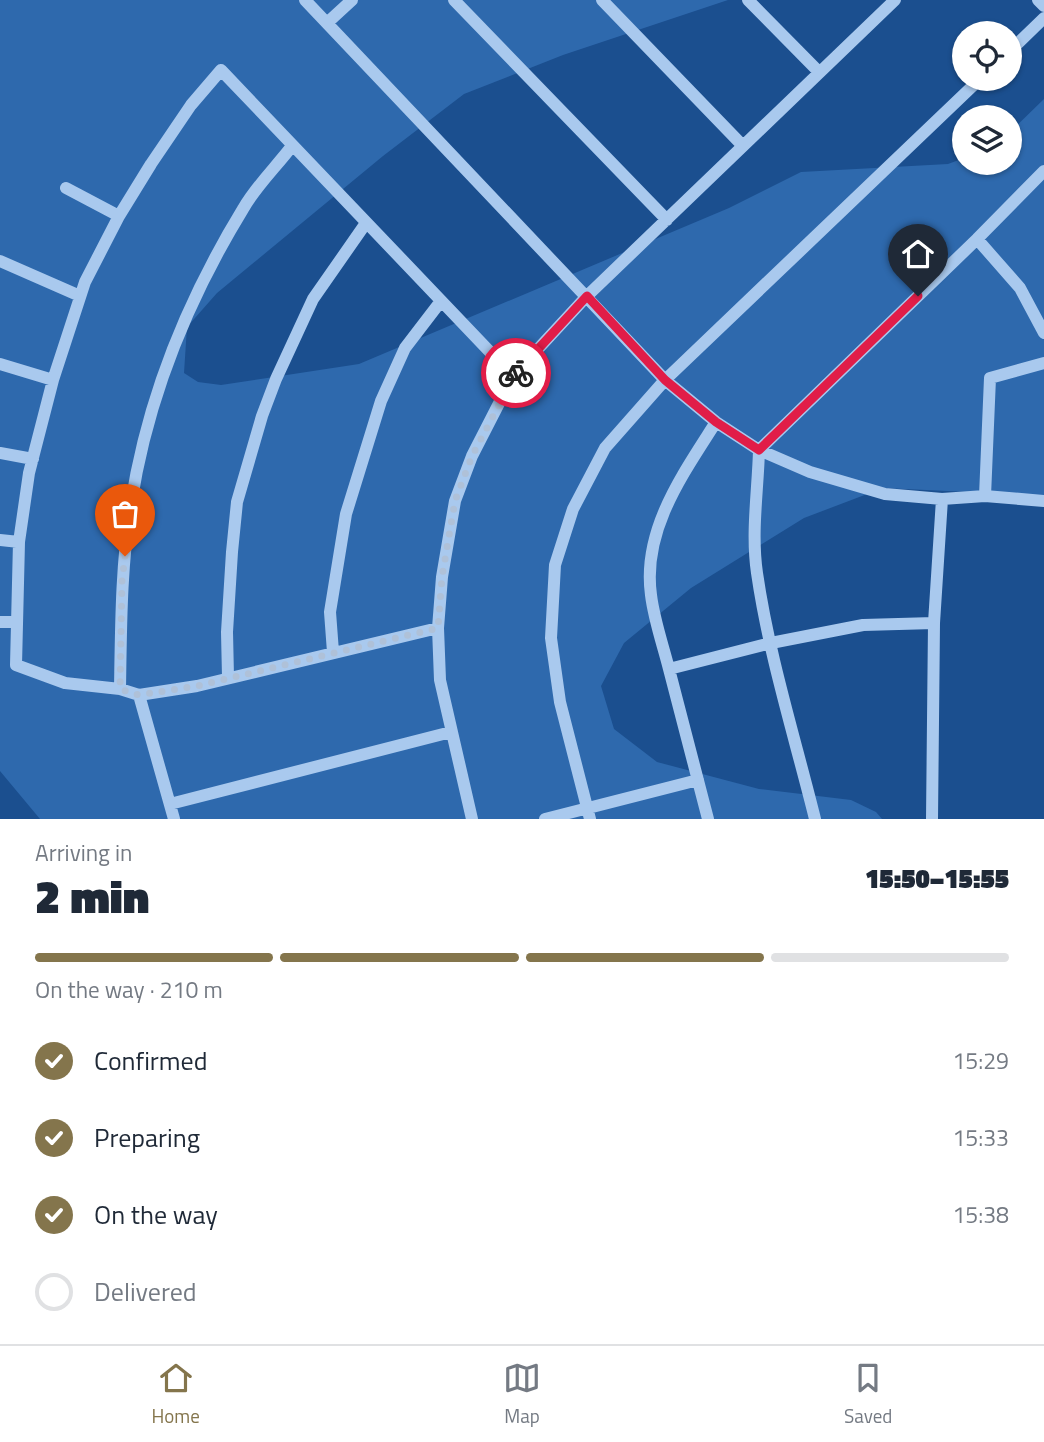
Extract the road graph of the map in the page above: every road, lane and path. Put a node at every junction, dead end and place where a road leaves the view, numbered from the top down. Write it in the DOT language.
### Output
graph roads {
  1 [pos="304,0"];
  2 [pos="352,0"];
  3 [pos="454,0"];
  4 [pos="602,0"];
  5 [pos="748,0"];
  6 [pos="1038,0"];
  7 [pos="893,1"];
  8 [pos="1044,6"];
  9 [pos="1044,18"];
  10 [pos="327,23"];
  11 [pos="1022,39"];
  12 [pos="818,71"];
  13 [pos="968,91"];
  14 [pos="292,146"];
  15 [pos="743,146"];
  16 [pos="1044,171"];
  17 [pos="66,188"];
  18 [pos="119,216"];
  19 [pos="667,220"];
  20 [pos="366,223"];
  21 [pos="977,239"];
  22 [pos="0,261"];
  23 [pos="80,296"];
  24 [pos="587,296"];
  25 [pos="441,301"];
  26 [pos="1044,333"];
  27 [pos="1044,363"];
  28 [pos="0,364"];
  29 [pos="513,376"];
  30 [pos="53,380"];
  31 [pos="665,380"];
  32 [pos="716,422"];
  33 [pos="759,450"];
  34 [pos="0,453"];
  35 [pos="33,459"];
  36 [pos="985,496"];
  37 [pos="942,499"];
  38 [pos="1044,501"];
  39 [pos="0,540"];
  40 [pos="19,542"];
  41 [pos="0,622"];
  42 [pos="17,622"];
  43 [pos="934,623"];
  44 [pos="438,628"];
  45 [pos="772,643"];
  46 [pos="333,652"];
  47 [pos="668,669"];
  48 [pos="228,677"];
  49 [pos="120,689"];
  50 [pos="139,695"];
  51 [pos="451,732"];
  52 [pos="698,780"];
  53 [pos="170,804"];
  54 [pos="589,814"];
  55 [pos="174,819"];
  56 [pos="472,819"];
  57 [pos="545,819"];
  58 [pos="708,819"];
  59 [pos="815,819"];
  60 [pos="932,819"];
  1 -- 10 [label="street"];
  2 -- 10 [label="street"];
  3 -- 19 [label="street"];
  4 -- 15 [label="street"];
  5 -- 12 [label="street"];
  6 -- 8 [label="street"];
  7 -- 12 [label="street"];
  9 -- 11 [label="street"];
  10 -- 24 [label="street"];
  12 -- 15 [label="street"];
  13 -- 31 [label="street"];
  14 -- 18 [label="street"];
  14 -- 20 [label="street"];
  14 -- 49 [label="street"];
  15 -- 19 [label="street"];
  16 -- 21 [label="street"];
  17 -- 18 [label="street"];
  18 -- 23 [label="street"];
  19 -- 24 [label="street"];
  20 -- 25 [label="street"];
  20 -- 48 [label="street"];
  21 -- 26 [label="street"];
  21 -- 33 [label="street"];
  22 -- 23 [label="street"];
  23 -- 30 [label="street"];
  24 -- 29 [label="street"];
  24 -- 31 [label="street"];
  25 -- 29 [label="street"];
  25 -- 46 [label="street"];
  27 -- 36 [label="street"];
  28 -- 30 [label="street"];
  29 -- 44 [label="street"];
  30 -- 35 [label="street"];
  31 -- 32 [label="street"];
  31 -- 54 [label="street"];
  32 -- 33 [label="street"];
  32 -- 47 [label="street"];
  33 -- 37 [label="street"];
  33 -- 45 [label="street"];
  34 -- 35 [label="street"];
  35 -- 40 [label="street"];
  36 -- 37 [label="street"];
  36 -- 38 [label="street"];
  37 -- 43 [label="street"];
  39 -- 40 [label="street"];
  40 -- 42 [label="street"];
  41 -- 42 [label="street"];
  42 -- 49 [label="street"];
  43 -- 45 [label="street"];
  43 -- 60 [label="street"];
  44 -- 46 [label="street"];
  44 -- 51 [label="street"];
  45 -- 47 [label="street"];
  45 -- 59 [label="street"];
  46 -- 48 [label="street"];
  47 -- 52 [label="street"];
  48 -- 50 [label="street"];
  49 -- 50 [label="street"];
  50 -- 53 [label="street"];
  51 -- 53 [label="street"];
  51 -- 56 [label="street"];
  52 -- 54 [label="street"];
  52 -- 58 [label="street"];
  53 -- 55 [label="street"];
  54 -- 57 [label="street"];
}
